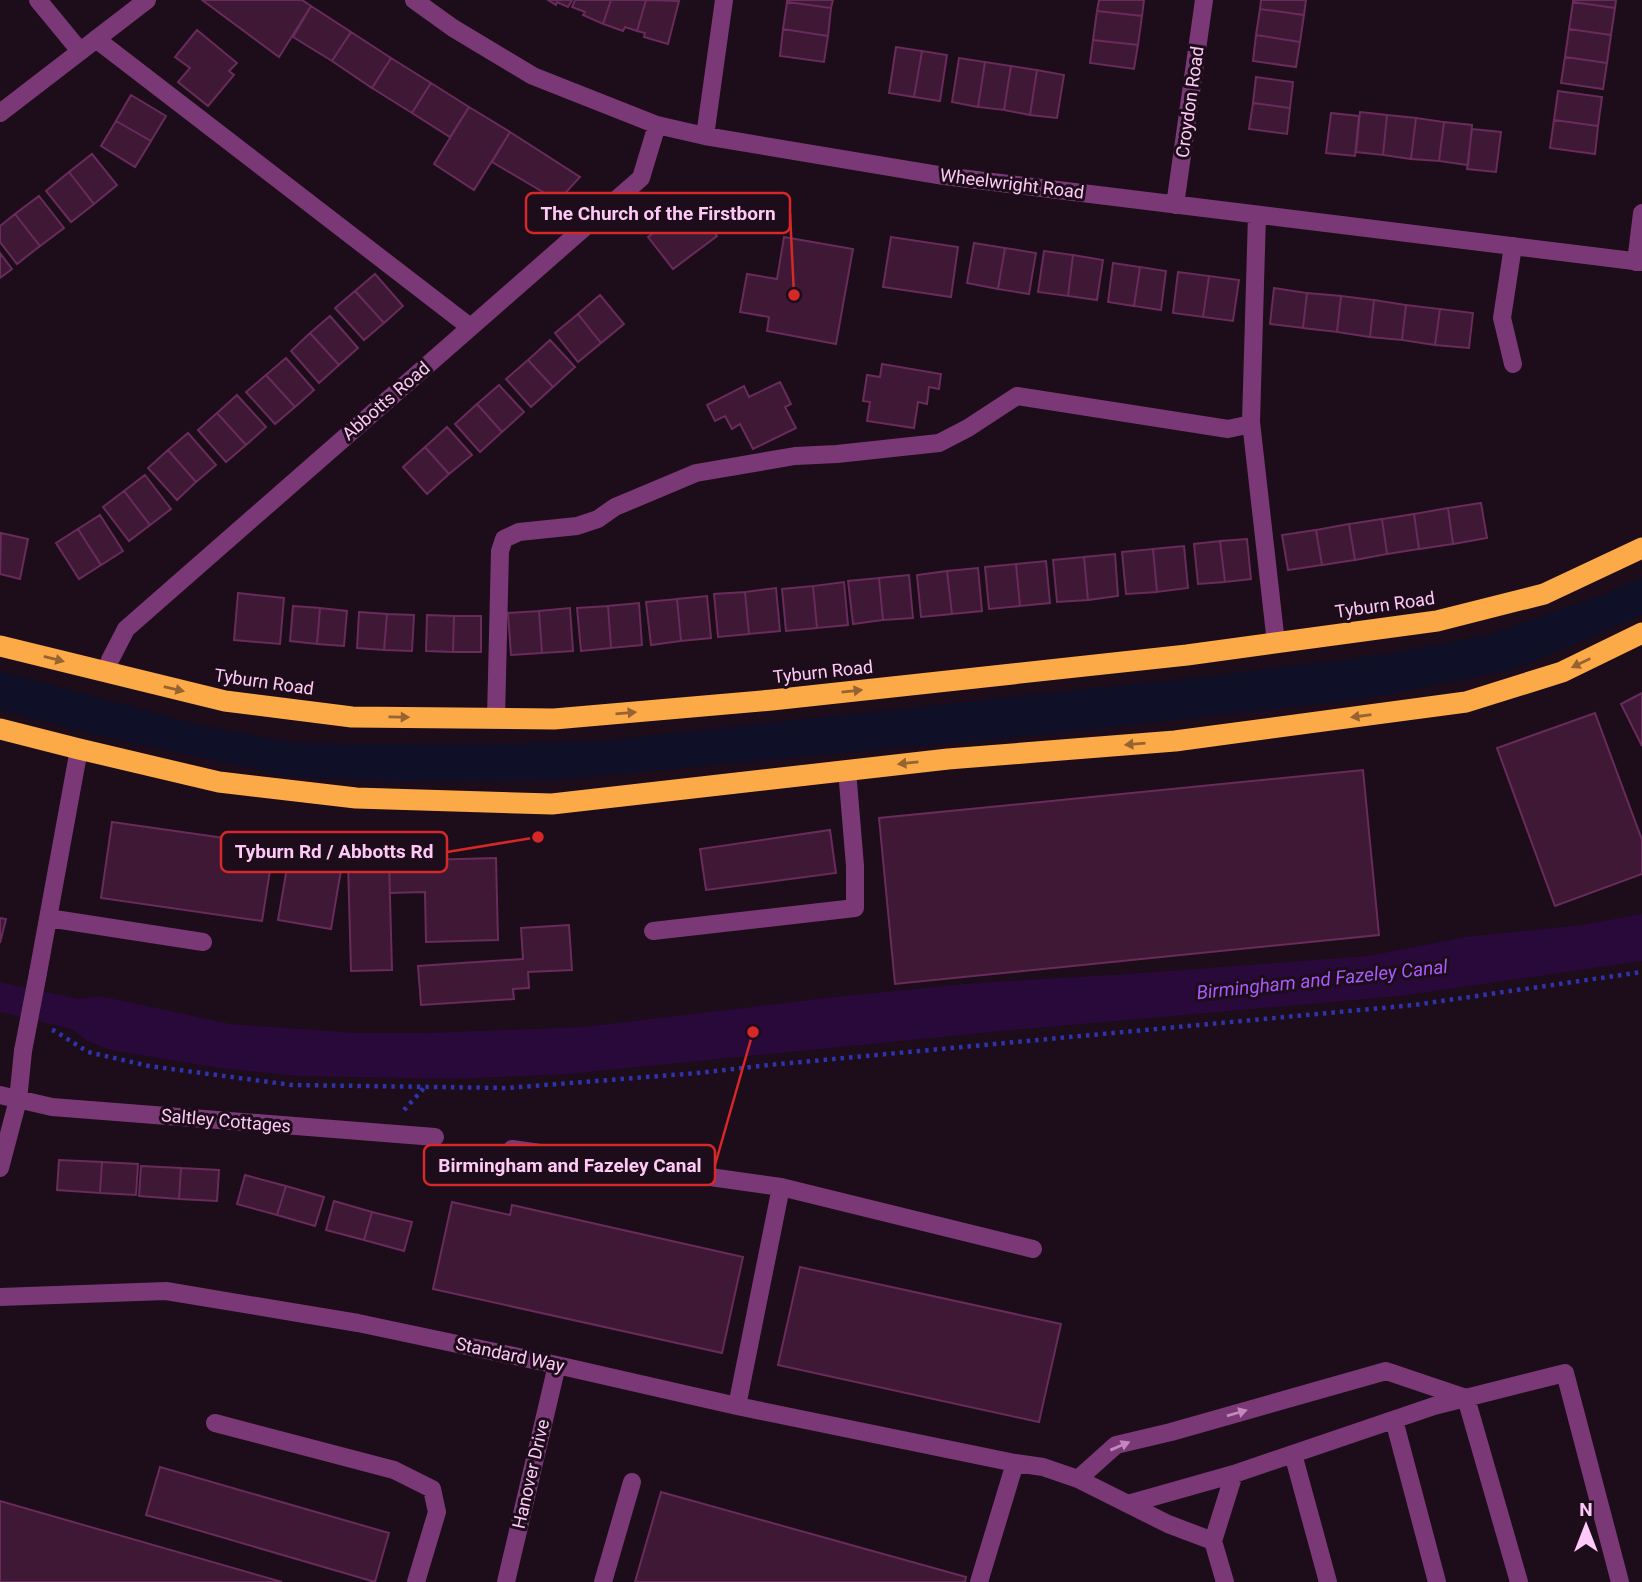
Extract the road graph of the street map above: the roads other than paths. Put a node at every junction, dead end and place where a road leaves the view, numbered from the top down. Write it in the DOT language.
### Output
graph roads {
  1 [pos="38,0"];
  2 [pos="147,0"];
  3 [pos="414,0"];
  4 [pos="724,0"];
  5 [pos="1204,0"];
  6 [pos="96,39"];
  7 [pos="80,51"];
  8 [pos="0,113"];
  9 [pos="657,125"];
  10 [pos="705,136"];
  11 [pos="1175,205"];
  12 [pos="1642,213"];
  13 [pos="1257,215"];
  14 [pos="1513,247"];
  15 [pos="1639,262"];
  16 [pos="470,327"];
  17 [pos="1513,364"];
  18 [pos="1251,422"];
  19 [pos="1642,548"];
  20 [pos="1642,633"];
  21 [pos="1276,643"];
  22 [pos="0,646"];
  23 [pos="107,672"];
  24 [pos="495,719"];
  25 [pos="0,729"];
  26 [pos="79,749"];
  27 [pos="847,770"];
  28 [pos="48,918"];
  29 [pos="653,931"];
  30 [pos="203,942"];
  31 [pos="0,1095"];
  32 [pos="18,1100"];
  33 [pos="435,1137"];
  34 [pos="512,1149"];
  35 [pos="0,1168"];
  36 [pos="781,1187"];
  37 [pos="1033,1248"];
  38 [pos="0,1297"];
  39 [pos="557,1365"];
  40 [pos="1466,1398"];
  41 [pos="737,1406"];
  42 [pos="1394,1420"];
  43 [pos="215,1423"];
  44 [pos="1293,1454"];
  45 [pos="1015,1463"];
  46 [pos="1234,1474"];
  47 [pos="1078,1479"];
  48 [pos="632,1482"];
  49 [pos="1128,1504"];
  50 [pos="1213,1541"];
  51 [pos="416,1582"];
  52 [pos="506,1582"];
  53 [pos="603,1582"];
  54 [pos="979,1582"];
  55 [pos="1225,1582"];
  56 [pos="1328,1582"];
  57 [pos="1437,1582"];
  58 [pos="1519,1582"];
  59 [pos="1620,1582"];
  1 -- 7 [label="street"];
  2 -- 6 [label="street"];
  3 -- 9 [label="street, Wheelwright Road"];
  4 -- 10 [label="street"];
  5 -- 11 [label="street, Croydon Road"];
  6 -- 7 [label="street"];
  6 -- 16 [label="street"];
  7 -- 8 [label="street"];
  9 -- 10 [label="street, Wheelwright Road"];
  9 -- 16 [label="street, Abbotts Road"];
  10 -- 11 [label="street, Wheelwright Road"];
  11 -- 13 [label="street, Wheelwright Road"];
  12 -- 15 [label="street"];
  13 -- 14 [label="street, Wheelwright Road"];
  13 -- 18 [label="street"];
  14 -- 15 [label="street, Wheelwright Road"];
  14 -- 17 [label="street"];
  16 -- 23 [label="street, Abbotts Road"];
  18 -- 21 [label="street"];
  18 -- 24 [label="street"];
  19 -- 21 [label="highway, Tyburn Road"];
  20 -- 27 [label="highway, one-way"];
  24 -- 21 [label="highway, Tyburn Road, one-way"];
  22 -- 23 [label="highway, Tyburn Road, one-way"];
  23 -- 24 [label="highway, Tyburn Road, one-way"];
  25 -- 26 [label="highway"];
  26 -- 27 [label="highway"];
  26 -- 28 [label="street"];
  27 -- 29 [label="street"];
  28 -- 30 [label="street"];
  28 -- 32 [label="street, bridge"];
  31 -- 32 [label="street, Saltley Cottages"];
  32 -- 33 [label="street, Saltley Cottages"];
  32 -- 35 [label="street"];
  34 -- 36 [label="street"];
  36 -- 37 [label="street"];
  36 -- 41 [label="street"];
  38 -- 39 [label="street, Standard Way"];
  39 -- 41 [label="street, Standard Way"];
  39 -- 52 [label="street, Hanover Drive"];
  40 -- 42 [label="street"];
  47 -- 40 [label="street, one-way"];
  40 -- 58 [label="street"];
  40 -- 59 [label="street"];
  41 -- 45 [label="street, Standard Way"];
  42 -- 44 [label="street"];
  42 -- 57 [label="street"];
  43 -- 51 [label="street"];
  44 -- 46 [label="street"];
  44 -- 56 [label="street"];
  45 -- 47 [label="street, Standard Way"];
  45 -- 54 [label="street"];
  46 -- 49 [label="street"];
  46 -- 50 [label="street"];
  47 -- 49 [label="street, Standard Way"];
  48 -- 53 [label="street"];
  49 -- 50 [label="street, Standard Way"];
  50 -- 55 [label="street"];
}
